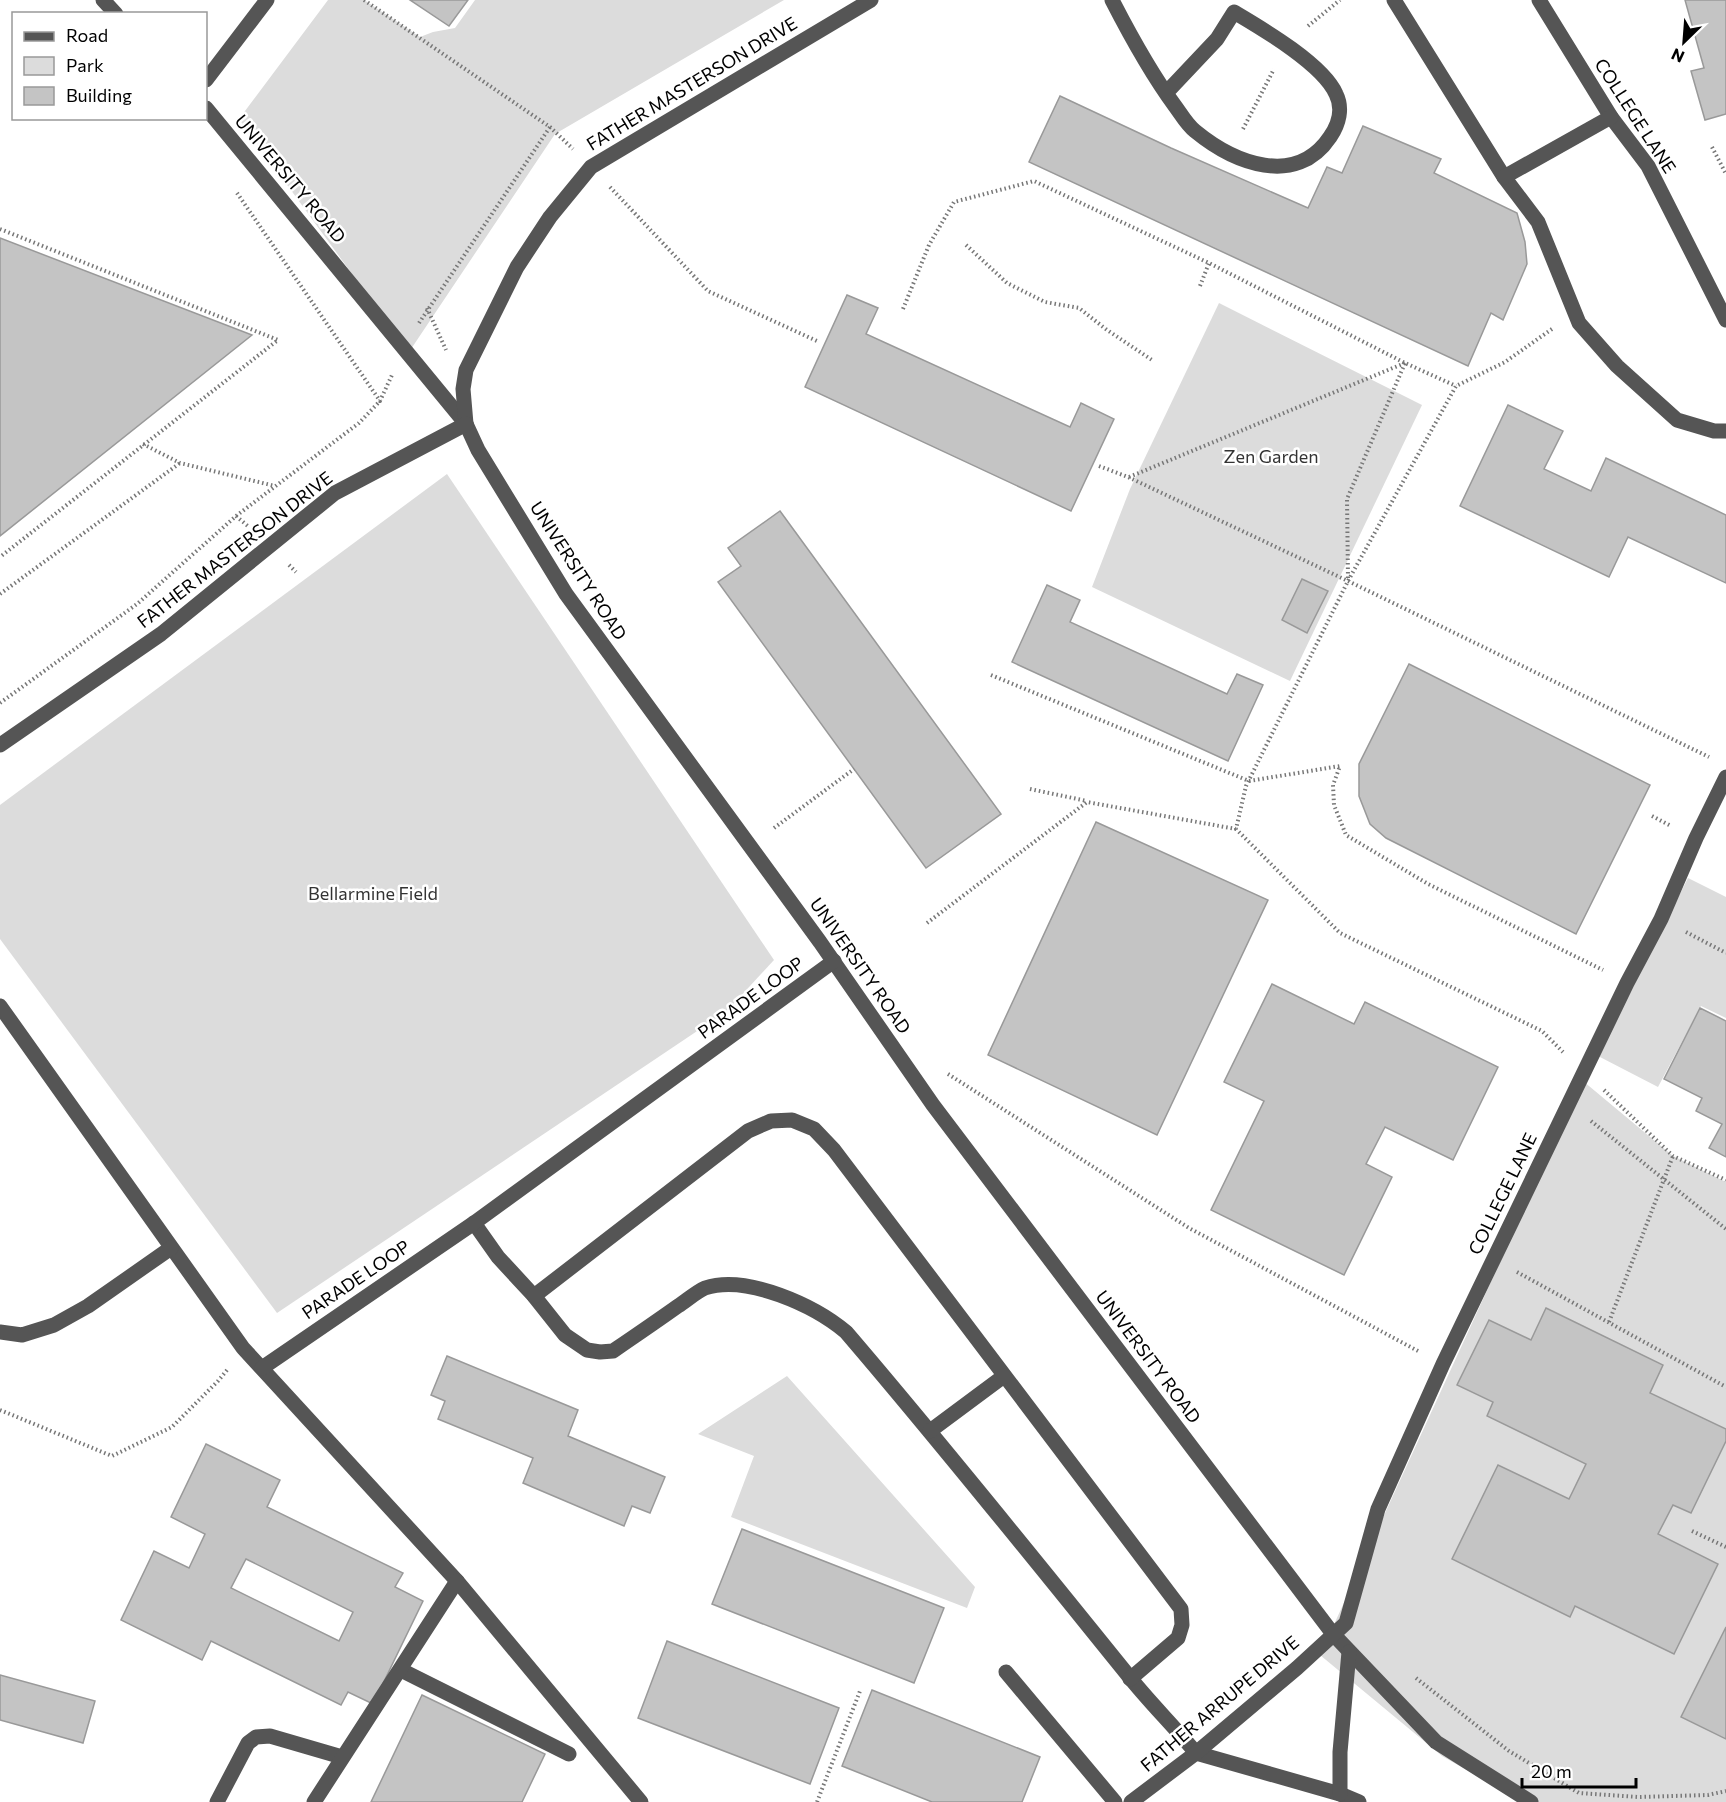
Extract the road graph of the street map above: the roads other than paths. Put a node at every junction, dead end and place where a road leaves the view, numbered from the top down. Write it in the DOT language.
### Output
graph roads {
  1 [pos="103,0"];
  2 [pos="267,0"];
  3 [pos="871,0"];
  4 [pos="1112,0"];
  5 [pos="1394,0"];
  6 [pos="1539,0"];
  7 [pos="1229,6"];
  8 [pos="114,12"];
  9 [pos="207,79"];
  10 [pos="1166,93"];
  11 [pos="207,109"];
  12 [pos="1611,117"];
  13 [pos="1504,177"];
  14 [pos="1726,320"];
  15 [pos="466,424"];
  16 [pos="1726,431"];
  17 [pos="0,745"];
  18 [pos="1725,780"];
  19 [pos="834,961"];
  20 [pos="0,1006"];
  21 [pos="474,1223"];
  22 [pos="171,1248"];
  23 [pos="534,1296"];
  24 [pos="0,1332"];
  25 [pos="262,1368"];
  26 [pos="1004,1376"];
  27 [pos="930,1431"];
  28 [pos="457,1581"];
  29 [pos="1333,1634"];
  30 [pos="1349,1652"];
  31 [pos="401,1670"];
  32 [pos="1006,1672"];
  33 [pos="1130,1679"];
  34 [pos="1196,1753"];
  35 [pos="569,1754"];
  36 [pos="342,1757"];
  37 [pos="1340,1794"];
  38 [pos="218,1802"];
  39 [pos="314,1802"];
  40 [pos="641,1802"];
  41 [pos="1115,1802"];
  42 [pos="1131,1802"];
  43 [pos="1359,1802"];
  44 [pos="1531,1802"];
  1 -- 8 [label="street"];
  2 -- 9 [label="street"];
  3 -- 15 [label="street, FATHER MASTERSON DRIVE"];
  4 -- 10 [label="street"];
  5 -- 13 [label="street"];
  6 -- 12 [label="street, COLLEGE LANE"];
  7 -- 10 [label="street"];
  7 -- 10 [label="street"];
  11 -- 15 [label="street, UNIVERSITY ROAD"];
  12 -- 13 [label="street"];
  12 -- 14 [label="street, COLLEGE LANE"];
  13 -- 16 [label="street"];
  15 -- 17 [label="street, FATHER MASTERSON DRIVE"];
  15 -- 19 [label="street, UNIVERSITY ROAD"];
  18 -- 29 [label="street, COLLEGE LANE"];
  19 -- 21 [label="street, PARADE LOOP"];
  19 -- 29 [label="street, UNIVERSITY ROAD"];
  20 -- 22 [label="street"];
  21 -- 23 [label="street"];
  21 -- 25 [label="street, PARADE LOOP"];
  22 -- 24 [label="street"];
  22 -- 25 [label="street"];
  23 -- 26 [label="street"];
  23 -- 27 [label="street"];
  25 -- 28 [label="street"];
  26 -- 27 [label="street"];
  26 -- 33 [label="street"];
  27 -- 33 [label="street"];
  28 -- 31 [label="street"];
  28 -- 40 [label="street"];
  29 -- 30 [label="street, UNIVERSITY ROAD"];
  29 -- 34 [label="street, FATHER ARRUPE DRIVE"];
  30 -- 37 [label="street"];
  30 -- 44 [label="street, UNIVERSITY ROAD"];
  31 -- 35 [label="street"];
  31 -- 36 [label="street"];
  32 -- 41 [label="street"];
  33 -- 34 [label="street"];
  34 -- 37 [label="street"];
  34 -- 42 [label="street, FATHER ARRUPE DRIVE"];
  36 -- 38 [label="street"];
  36 -- 39 [label="street"];
  37 -- 43 [label="street"];
}
